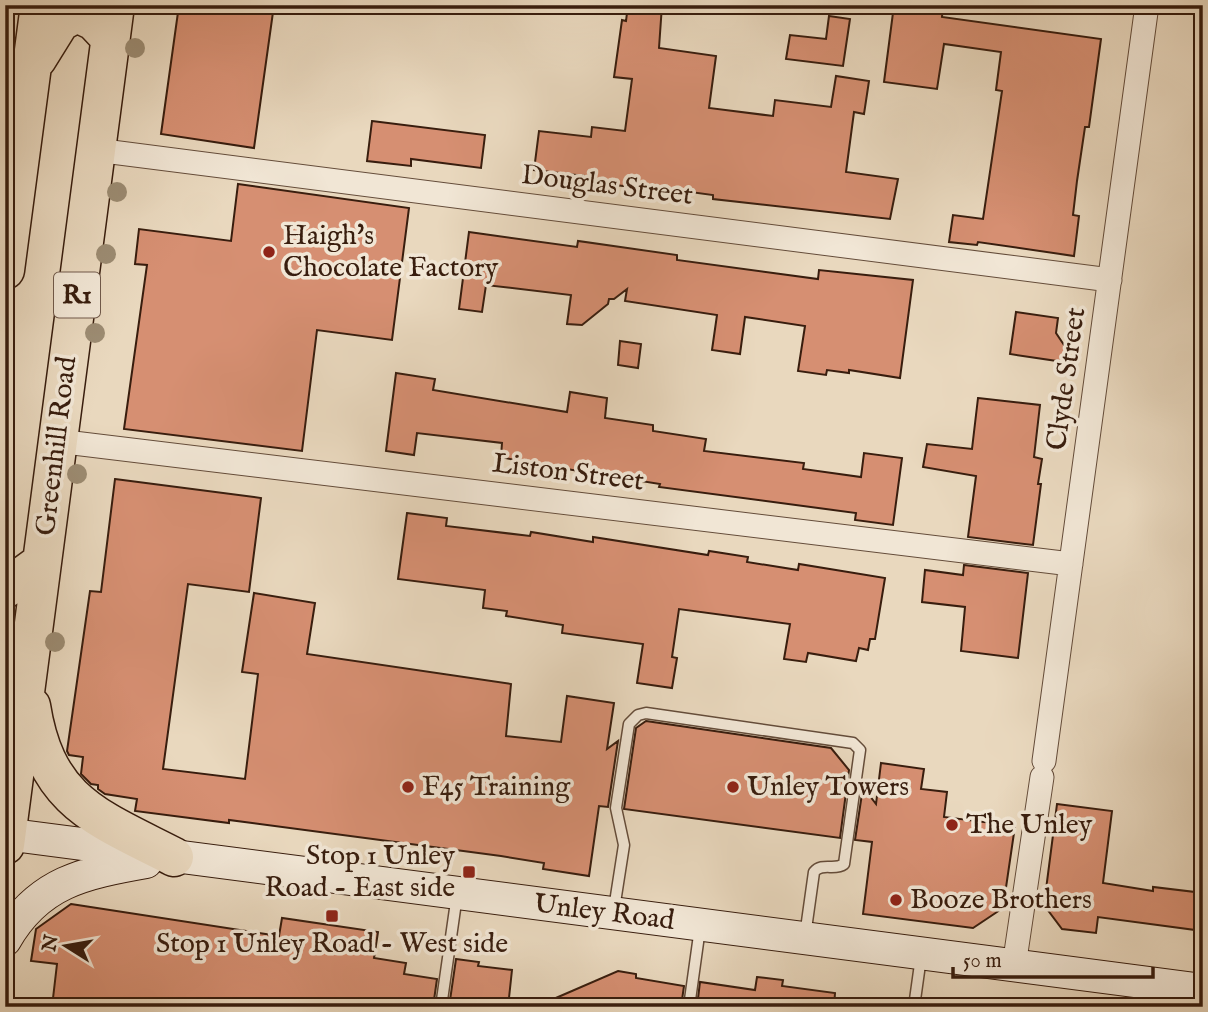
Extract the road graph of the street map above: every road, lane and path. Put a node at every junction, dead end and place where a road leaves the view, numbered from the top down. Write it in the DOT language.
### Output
graph roads {
  1 [pos="40,5"];
  2 [pos="1147,5"];
  3 [pos="112,22"];
  4 [pos="32,67"];
  5 [pos="96,150"];
  6 [pos="5,270"];
  7 [pos="1110,280"];
  8 [pos="57,441"];
  9 [pos="42,562"];
  10 [pos="1071,565"];
  11 [pos="5,589"];
  12 [pos="27,680"];
  13 [pos="6,838"];
  14 [pos="174,857"];
  15 [pos="457,893"];
  16 [pos="613,914"];
  17 [pos="700,925"];
  18 [pos="805,939"];
  19 [pos="5,940"];
  20 [pos="922,954"];
  21 [pos="1014,966"];
  22 [pos="1203,990"];
  23 [pos="441,1007"];
  24 [pos="689,1007"];
  25 [pos="914,1007"];
  1 -- 4 [label="highway"];
  2 -- 7 [label="street, Clyde Street"];
  3 -- 4 [label="highway"];
  3 -- 5 [label="highway, Greenhill Road / R1"];
  4 -- 6 [label="highway"];
  5 -- 7 [label="street, Douglas Street"];
  5 -- 8 [label="highway, Greenhill Road / R1"];
  7 -- 10 [label="street, Clyde Street"];
  8 -- 9 [label="highway, Greenhill Road / R1"];
  8 -- 10 [label="street, Liston Street"];
  9 -- 11 [label="highway"];
  9 -- 12 [label="highway, Greenhill Road / R1"];
  10 -- 21 [label="street, Clyde Street"];
  12 -- 13 [label="highway, Greenhill Road / R1"];
  12 -- 14 [label="highway"];
  13 -- 14 [label="main road, Unley Road"];
  14 -- 15 [label="main road, Unley Road"];
  14 -- 19 [label="main road"];
  15 -- 16 [label="main road, Unley Road"];
  15 -- 23 [label="lane"];
  16 -- 17 [label="main road, Unley Road"];
  16 -- 18 [label="lane"];
  17 -- 18 [label="main road, Unley Road"];
  17 -- 24 [label="lane"];
  18 -- 20 [label="main road, Unley Road"];
  20 -- 21 [label="main road, Unley Road"];
  20 -- 25 [label="lane"];
  21 -- 22 [label="main road, Unley Road"];
}
